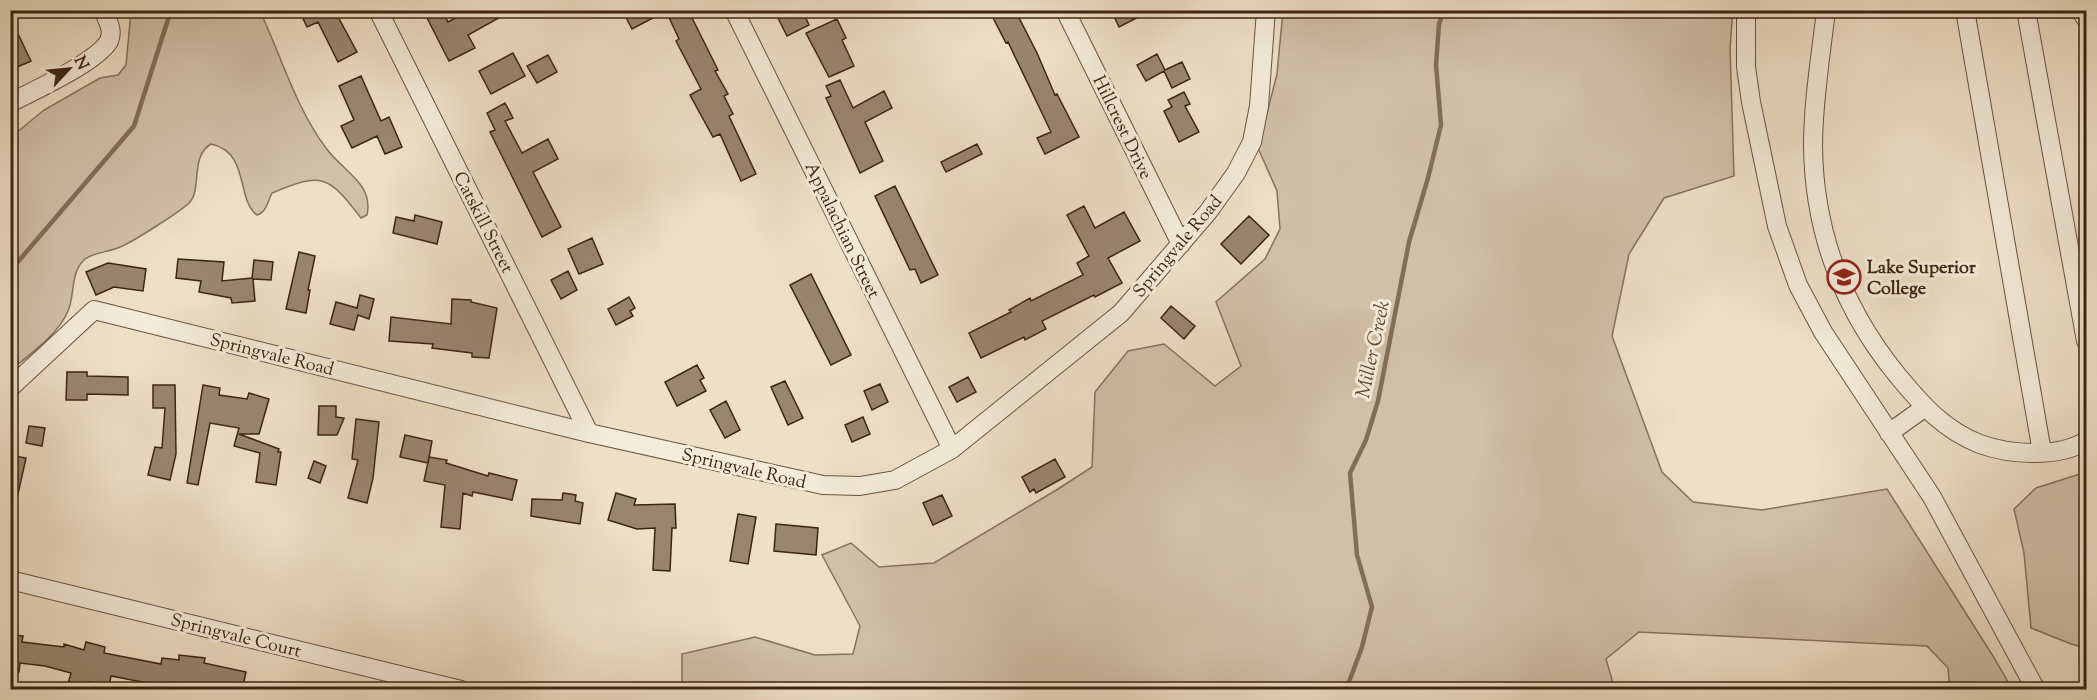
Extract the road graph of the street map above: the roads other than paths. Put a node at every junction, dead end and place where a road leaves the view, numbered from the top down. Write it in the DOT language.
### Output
graph roads {
  1 [pos="103,10"];
  2 [pos="378,10"];
  3 [pos="734,10"];
  4 [pos="1065,10"];
  5 [pos="1266,10"];
  6 [pos="1746,10"];
  7 [pos="1826,10"];
  8 [pos="1965,10"];
  9 [pos="2026,10"];
  10 [pos="2080,10"];
  11 [pos="2086,20"];
  12 [pos="10,103"];
  13 [pos="1181,244"];
  14 [pos="2086,341"];
  15 [pos="10,388"];
  16 [pos="1924,408"];
  17 [pos="589,433"];
  18 [pos="1889,433"];
  19 [pos="2086,441"];
  20 [pos="952,449"];
  21 [pos="2042,452"];
  22 [pos="10,580"];
  23 [pos="461,690"];
  24 [pos="2036,690"];
  1 -- 12 [label="street"];
  2 -- 17 [label="street, Catskill Street"];
  3 -- 20 [label="street, Appalachian Street"];
  4 -- 13 [label="street, Hillcrest Drive"];
  5 -- 13 [label="street, Springvale Road"];
  6 -- 18 [label="street"];
  7 -- 16 [label="street"];
  8 -- 21 [label="street"];
  9 -- 14 [label="street"];
  10 -- 11 [label="street"];
  13 -- 20 [label="street, Springvale Road"];
  15 -- 17 [label="street, Springvale Road"];
  16 -- 18 [label="street"];
  16 -- 21 [label="street"];
  17 -- 20 [label="street, Springvale Road"];
  18 -- 24 [label="street"];
  19 -- 21 [label="street"];
  22 -- 23 [label="street, Springvale Court"];
}
